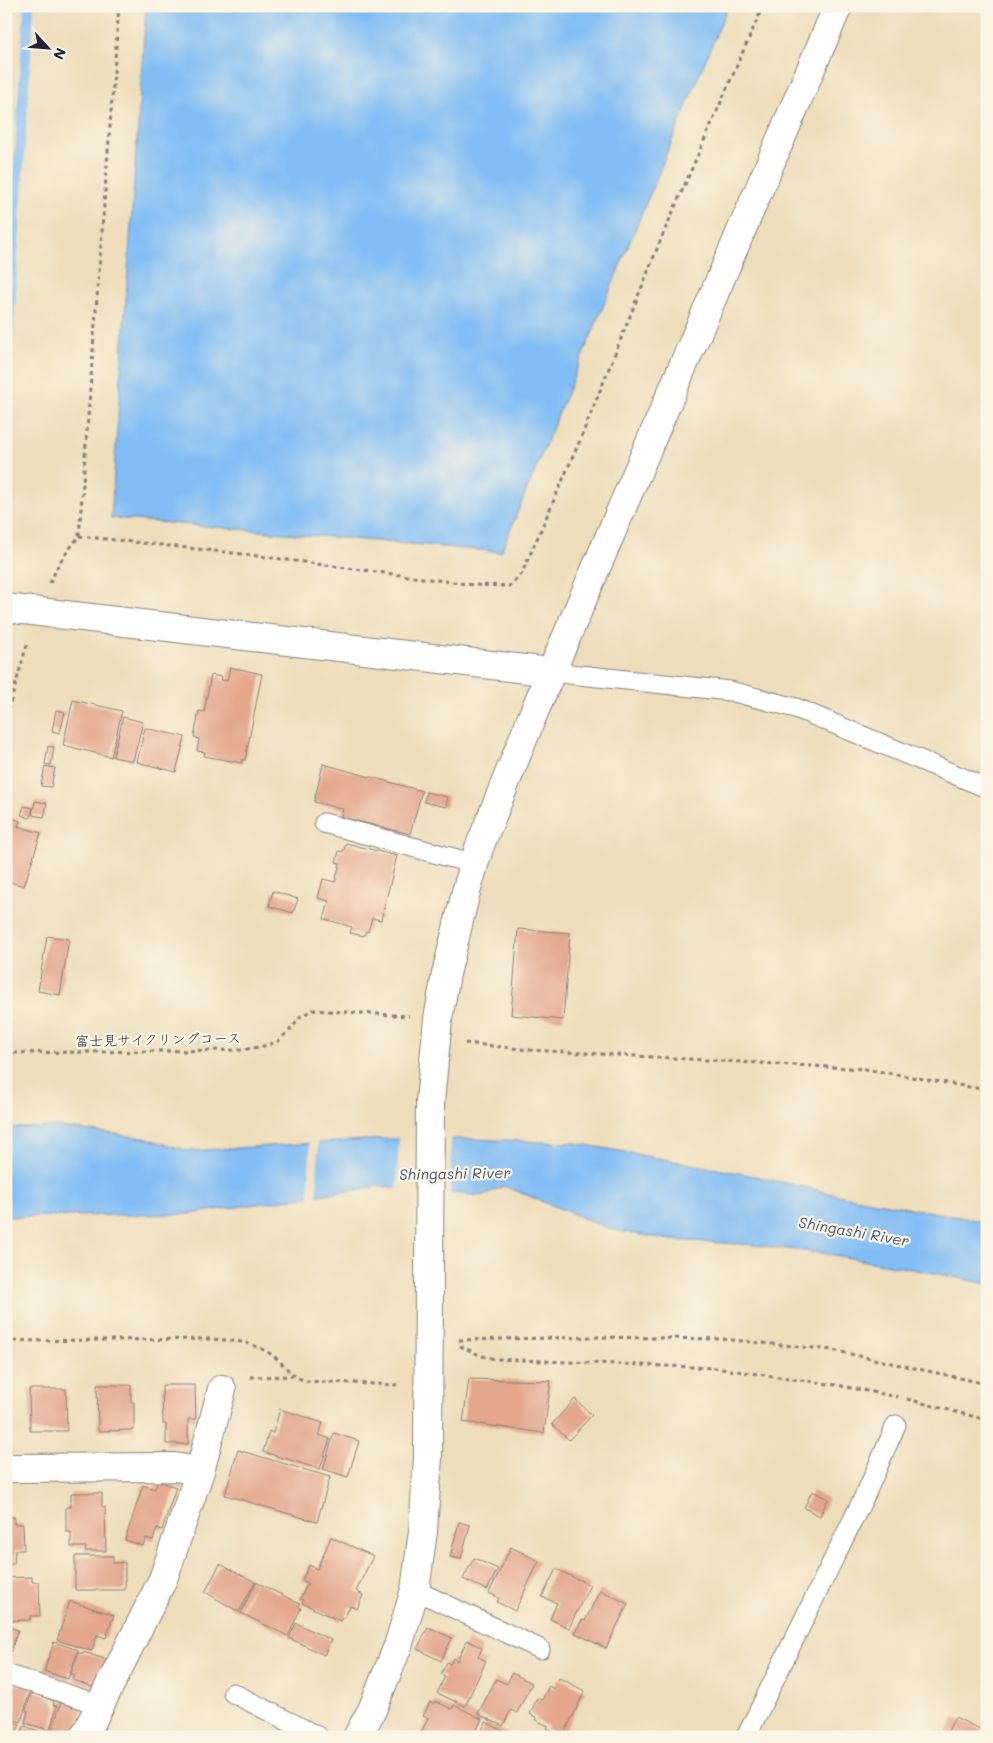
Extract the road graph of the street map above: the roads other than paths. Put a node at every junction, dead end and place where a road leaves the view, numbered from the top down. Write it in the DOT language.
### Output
graph roads {
  1 [pos="838,6"];
  2 [pos="23,609"];
  3 [pos="551,672"];
  4 [pos="987,788"];
  5 [pos="324,823"];
  6 [pos="475,864"];
  7 [pos="222,1389"];
  8 [pos="896,1425"];
  9 [pos="6,1468"];
  10 [pos="200,1471"];
  11 [pos="415,1590"];
  12 [pos="540,1649"];
  13 [pos="6,1674"];
  14 [pos="233,1692"];
  15 [pos="100,1705"];
  16 [pos="84,1737"];
  17 [pos="319,1737"];
  18 [pos="357,1737"];
  19 [pos="746,1737"];
  1 -- 3 [label="street"];
  2 -- 3 [label="street"];
  3 -- 4 [label="lane"];
  3 -- 6 [label="street"];
  5 -- 6 [label="lane"];
  6 -- 11 [label="street"];
  7 -- 10 [label="street"];
  8 -- 19 [label="lane"];
  9 -- 10 [label="street"];
  10 -- 15 [label="street"];
  11 -- 12 [label="lane"];
  11 -- 18 [label="street"];
  13 -- 15 [label="lane"];
  14 -- 17 [label="lane"];
  15 -- 16 [label="street"];
}
